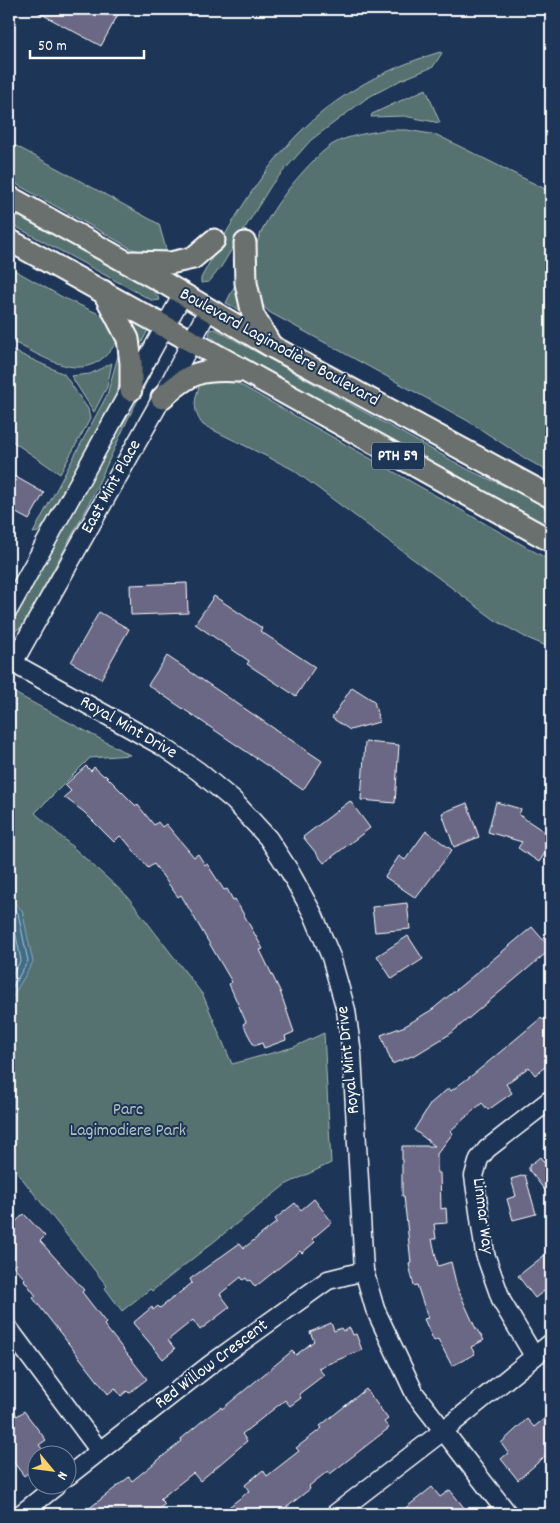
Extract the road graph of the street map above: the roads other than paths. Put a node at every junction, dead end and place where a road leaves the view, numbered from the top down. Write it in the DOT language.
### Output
graph roads {
  1 [pos="9,197"];
  2 [pos="9,240"];
  3 [pos="214,240"];
  4 [pos="245,243"];
  5 [pos="128,262"];
  6 [pos="102,291"];
  7 [pos="184,294"];
  8 [pos="208,310"];
  9 [pos="166,326"];
  10 [pos="191,342"];
  11 [pos="271,346"];
  12 [pos="245,372"];
  13 [pos="131,390"];
  14 [pos="162,398"];
  15 [pos="551,497"];
  16 [pos="551,541"];
  17 [pos="9,609"];
  18 [pos="11,662"];
  19 [pos="551,1099"];
  20 [pos="364,1271"];
  21 [pos="9,1329"];
  22 [pos="551,1343"];
  23 [pos="534,1356"];
  24 [pos="443,1431"];
  25 [pos="99,1450"];
  26 [pos="78,1468"];
  27 [pos="44,1496"];
  28 [pos="21,1514"];
  29 [pos="335,1514"];
  30 [pos="508,1514"];
  1 -- 5 [label="main road, Boulevard Lagimodière Boulevard / PTH 59"];
  2 -- 6 [label="main road, Boulevard Lagimodière Boulevard / PTH 59"];
  3 -- 5 [label="main road"];
  4 -- 11 [label="main road"];
  5 -- 7 [label="main road, Boulevard Lagimodière Boulevard / PTH 59"];
  6 -- 9 [label="main road, Boulevard Lagimodière Boulevard / PTH 59"];
  6 -- 13 [label="main road"];
  7 -- 8 [label="main road, Boulevard Lagimodière Boulevard / PTH 59"];
  7 -- 9 [label="street, East Mint Place"];
  8 -- 10 [label="street, East Mint Place"];
  8 -- 11 [label="main road, Boulevard Lagimodière Boulevard / PTH 59"];
  9 -- 10 [label="main road, Boulevard Lagimodière Boulevard / PTH 59"];
  9 -- 13 [label="street, East Mint Place"];
  10 -- 12 [label="main road, Boulevard Lagimodière Boulevard / PTH 59"];
  10 -- 14 [label="street, East Mint Place"];
  11 -- 15 [label="main road, Boulevard Lagimodière Boulevard / PTH 59"];
  12 -- 14 [label="main road"];
  12 -- 16 [label="main road, Boulevard Lagimodière Boulevard / PTH 59"];
  13 -- 17 [label="street, East Mint Place"];
  14 -- 18 [label="street, East Mint Place"];
  18 -- 20 [label="street, Royal Mint Drive"];
  19 -- 23 [label="street, Linmar Way"];
  20 -- 24 [label="street, Royal Mint Drive"];
  20 -- 25 [label="street, Red Willow Crescent"];
  21 -- 25 [label="street"];
  22 -- 23 [label="street"];
  23 -- 24 [label="street"];
  24 -- 29 [label="street"];
  24 -- 30 [label="street, Royal Mint Drive"];
  25 -- 26 [label="street, Red Willow Crescent"];
  27 -- 28 [label="street"];
}
